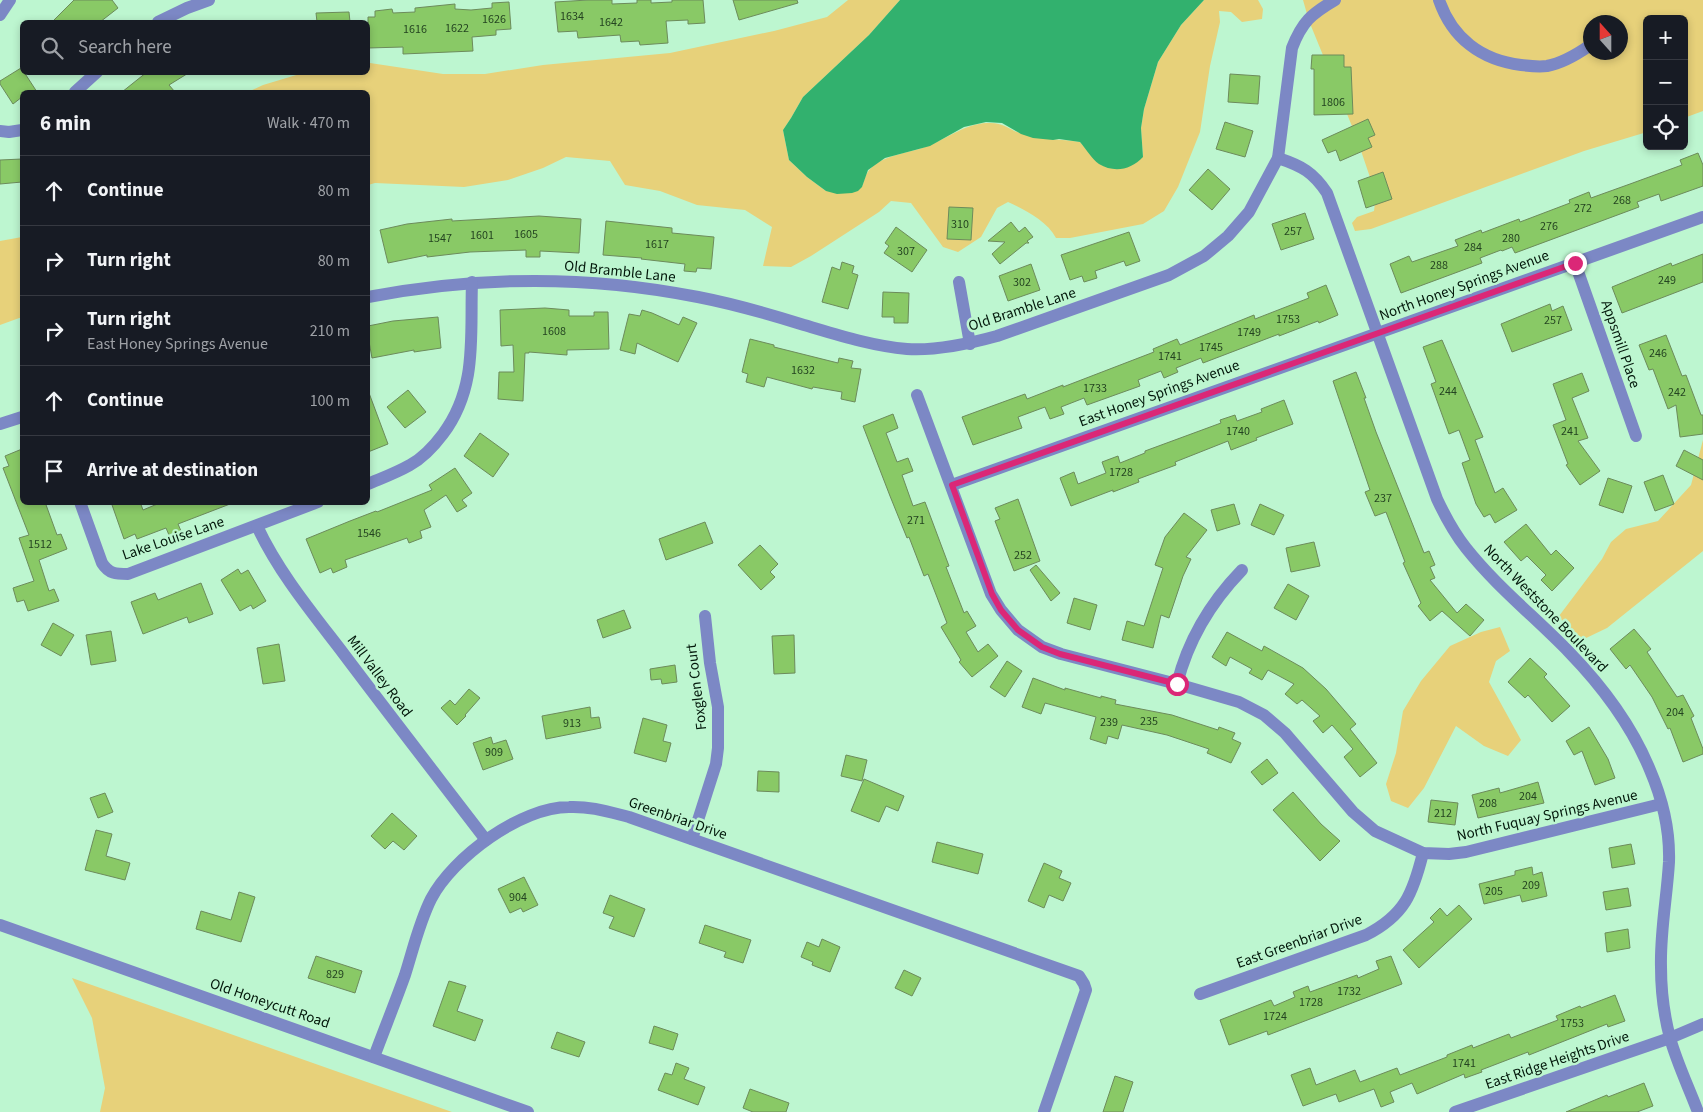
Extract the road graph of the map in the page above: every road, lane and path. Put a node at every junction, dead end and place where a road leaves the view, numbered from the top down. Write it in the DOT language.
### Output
graph roads {
  1 [pos="10,0"];
  2 [pos="209,0"];
  3 [pos="1335,0"];
  4 [pos="1439,0"];
  5 [pos="0,15"];
  6 [pos="162,20"];
  7 [pos="1583,50"];
  8 [pos="94,75"];
  9 [pos="77,90"];
  10 [pos="20,130"];
  11 [pos="0,131"];
  12 [pos="1278,158"];
  13 [pos="1703,217"];
  14 [pos="1575,263"];
  15 [pos="472,282"];
  16 [pos="960,282"];
  17 [pos="370,297"];
  18 [pos="1377,333"];
  19 [pos="970,344"];
  20 [pos="917,395"];
  21 [pos="20,417"];
  22 [pos="0,424"];
  23 [pos="1636,436"];
  24 [pos="370,483"];
  25 [pos="952,485"];
  26 [pos="81,505"];
  27 [pos="310,505"];
  28 [pos="257,526"];
  29 [pos="1242,570"];
  30 [pos="705,616"];
  31 [pos="1177,684"];
  32 [pos="1661,804"];
  33 [pos="692,839"];
  34 [pos="486,840"];
  35 [pos="1423,853"];
  36 [pos="0,925"];
  37 [pos="1200,994"];
  38 [pos="1703,1024"];
  39 [pos="1670,1038"];
  40 [pos="374,1057"];
  41 [pos="528,1112"];
  42 [pos="1044,1112"];
  43 [pos="1455,1112"];
  44 [pos="1698,1112"];
  1 -- 5 [label="street"];
  2 -- 6 [label="street"];
  3 -- 12 [label="street, Old Bramble Lane"];
  4 -- 7 [label="street"];
  8 -- 9 [label="street"];
  10 -- 11 [label="street"];
  12 -- 18 [label="street, North Weststone Boulevard"];
  12 -- 19 [label="street, Old Bramble Lane"];
  13 -- 14 [label="street, North Honey Springs Avenue"];
  14 -- 18 [label="street, North Honey Springs Avenue"];
  14 -- 23 [label="street, Appsmill Place"];
  15 -- 17 [label="street, Old Bramble Lane"];
  15 -- 19 [label="street, Old Bramble Lane"];
  15 -- 24 [label="street"];
  16 -- 19 [label="street"];
  18 -- 25 [label="street, East Honey Springs Avenue"];
  18 -- 32 [label="street, North Weststone Boulevard"];
  20 -- 25 [label="street, North Fuquay Springs Avenue"];
  21 -- 22 [label="street"];
  25 -- 31 [label="street, North Fuquay Springs Avenue"];
  26 -- 28 [label="street, Lake Louise Lane"];
  27 -- 28 [label="street, Lake Louise Lane"];
  28 -- 34 [label="street, Mill Valley Road"];
  29 -- 31 [label="street"];
  30 -- 33 [label="street, Foxglen Court"];
  31 -- 35 [label="street, North Fuquay Springs Avenue"];
  32 -- 35 [label="street, North Fuquay Springs Avenue"];
  32 -- 39 [label="street, North Weststone Boulevard"];
  33 -- 34 [label="street, Greenbriar Drive"];
  33 -- 42 [label="street, Greenbriar Drive"];
  34 -- 40 [label="street, Greenbriar Drive"];
  35 -- 37 [label="street, East Greenbriar Drive"];
  36 -- 40 [label="street, Old Honeycutt Road"];
  38 -- 39 [label="street"];
  39 -- 43 [label="street, East Ridge Heights Drive"];
  39 -- 44 [label="street, North Weststone Boulevard"];
  40 -- 41 [label="street, Old Honeycutt Road"];
}
